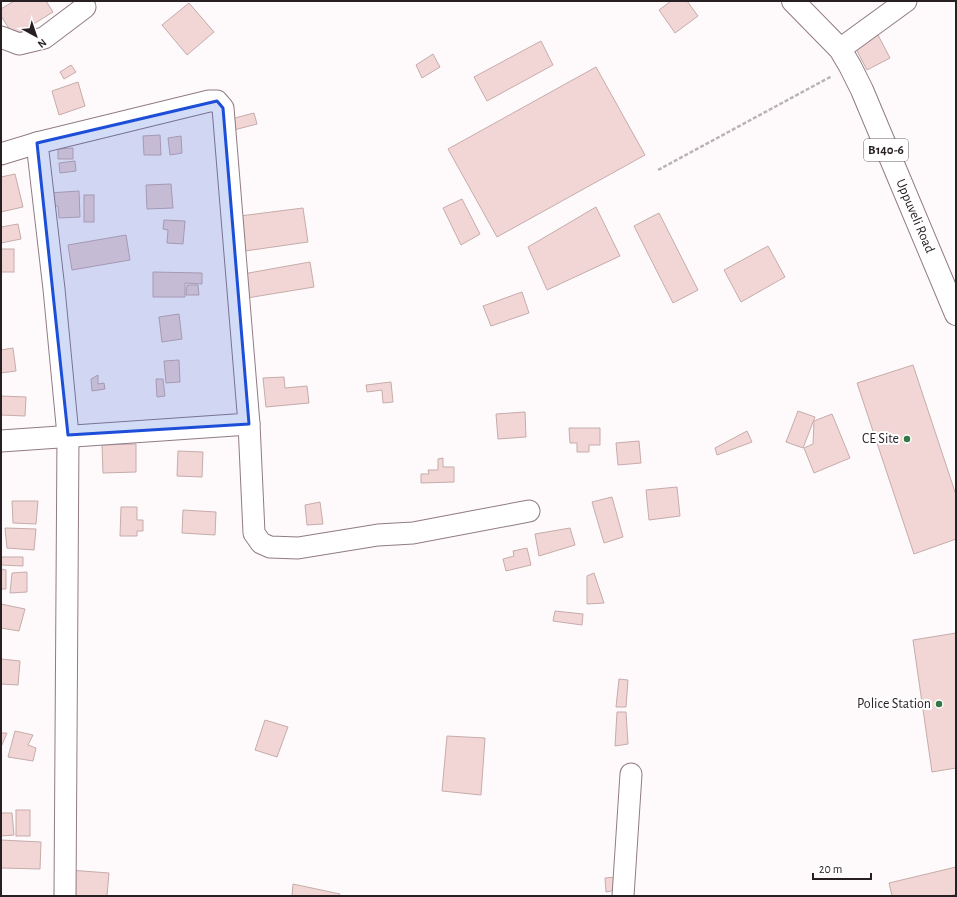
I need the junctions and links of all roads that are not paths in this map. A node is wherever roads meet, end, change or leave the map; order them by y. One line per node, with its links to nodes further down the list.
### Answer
1 (793, 1): 5 (main road, Uppuveli Road / B140-6)
2 (906, 1): 5 (street)
3 (85, 7): 4 (street)
4 (1, 37)
5 (845, 58): 8 (main road, Uppuveli Road / B140-6)
6 (37, 144): 7 (street); 10 (street); 11 (street)
7 (1, 154)
8 (948, 277): 9 (main road, Uppuveli Road / B140-6)
9 (956, 314)
10 (248, 424): 11 (street); 13 (street)
11 (68, 435): 12 (street); 15 (street)
12 (1, 441)
13 (529, 511)
14 (631, 774): 16 (street)
15 (65, 896)
16 (623, 896)

